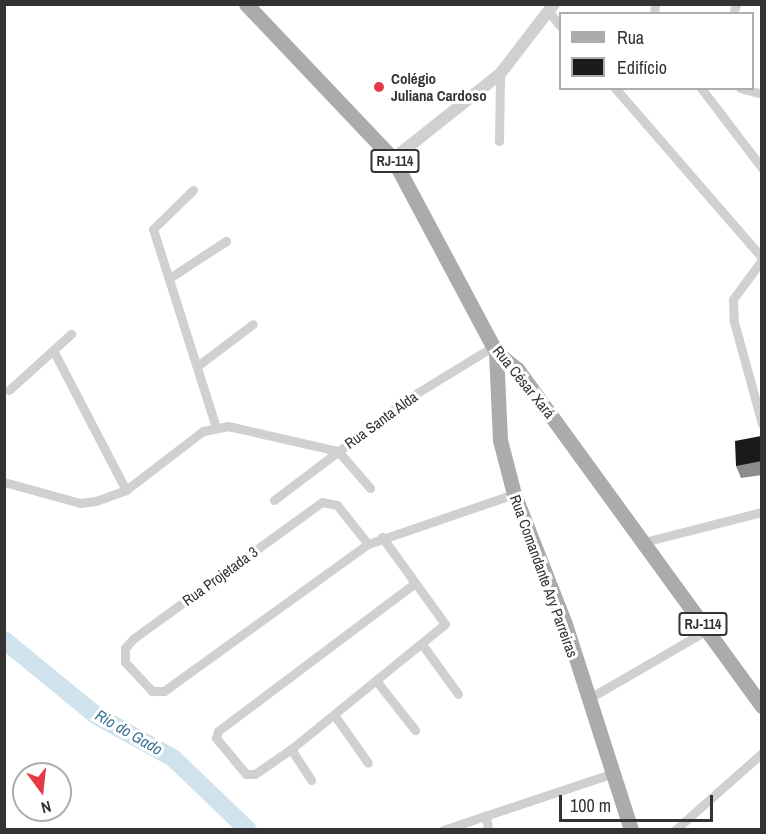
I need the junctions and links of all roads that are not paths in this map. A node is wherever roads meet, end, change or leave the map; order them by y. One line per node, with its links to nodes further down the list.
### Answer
1 (246, 4): 9 (main road, Rua César Xará / RJ-114)
2 (552, 9): 3 (street)
3 (500, 74): 8 (street); 9 (street)
4 (617, 90): 13 (street)
5 (703, 90): 10 (street)
6 (747, 90): 7 (street)
7 (762, 94)
8 (499, 141)
9 (393, 159): 17 (main road, Rua César Xará / RJ-114)
10 (762, 168)
11 (193, 190): 14 (street)
12 (226, 241): 14 (street)
13 (762, 259): 23 (street)
14 (171, 277): 19 (street)
15 (253, 324): 19 (street)
16 (71, 334): 18 (street)
17 (495, 349): 20 (main road, Rua César Xará / RJ-114); 21 (main road, Rua Comandante Ary Parreiras); 25 (street, Rua Santa Alda)
18 (53, 350): 22 (street); 28 (street)
19 (200, 364): 24 (street)
20 (517, 369): 21 (main road); 33 (main road, Rua César Xará / RJ-114)
21 (494, 380): 29 (main road, Rua Comandante Ary Parreiras)
22 (9, 390)
23 (762, 424)
24 (216, 428): 25 (street); 28 (street)
25 (339, 451): 27 (street); 30 (street, Rua Santa Alda)
26 (4, 482): 28 (street)
27 (370, 489)
28 (126, 490)
29 (514, 494): 32 (street); 40 (main road, Rua Comandante Ary Parreiras)
30 (274, 500)
31 (762, 512): 33 (street)
32 (382, 537): 34 (street); 35 (street)
33 (644, 542): 36 (main road, Rua César Xará / RJ-114)
34 (368, 544): 34 (street, Rua Projetada 3)
35 (414, 584): 37 (street); 44 (street)
36 (707, 630): 40 (street); 41 (main road, Rua César Xará / RJ-114)
37 (424, 647): 38 (street); 39 (street)
38 (378, 683): 42 (street); 43 (street)
39 (458, 694)
40 (588, 699): 47 (main road, Rua Comandante Ary Parreiras)
41 (762, 706)
42 (335, 716): 44 (street); 46 (street)
43 (415, 730)
44 (291, 749): 48 (street)
45 (762, 753): 50 (street)
46 (368, 763)
47 (610, 774): 49 (street); 53 (main road, Rua Comandante Ary Parreiras)
48 (311, 780)
49 (486, 815): 51 (street); 52 (street)
50 (687, 826): 54 (street)
51 (443, 830)
52 (488, 830)
53 (632, 830)
54 (675, 830)

